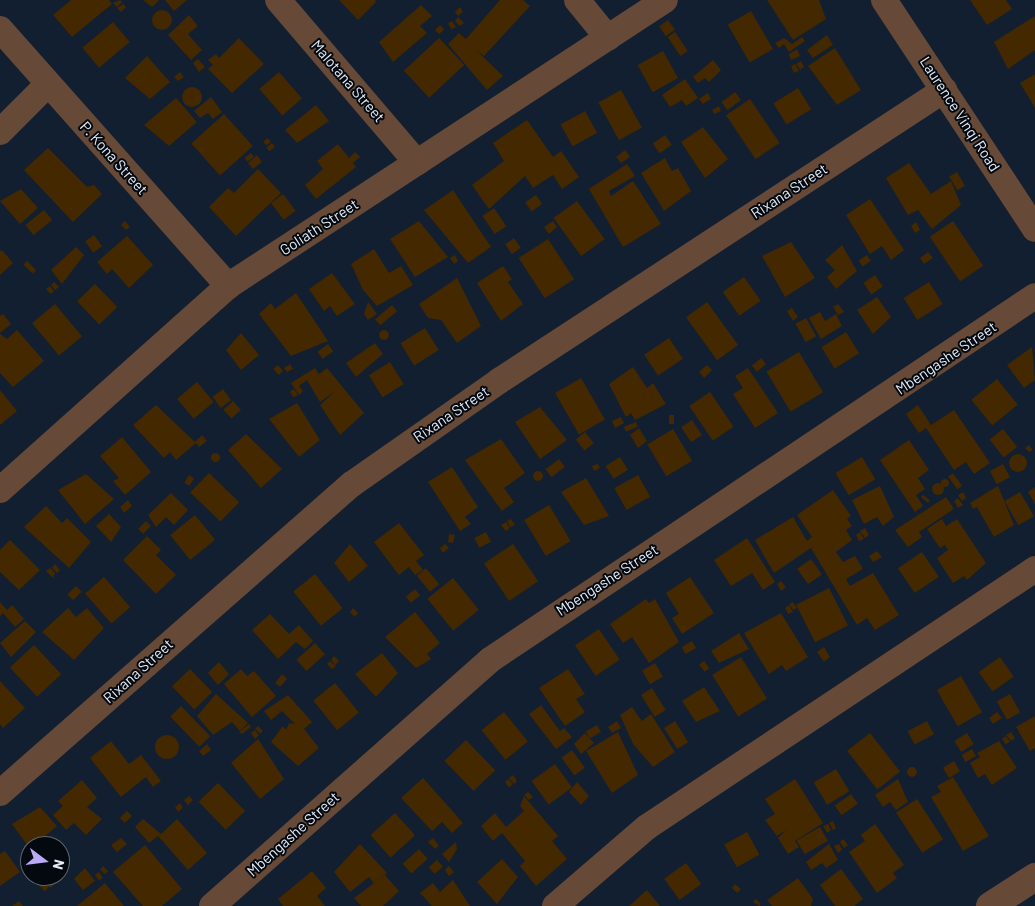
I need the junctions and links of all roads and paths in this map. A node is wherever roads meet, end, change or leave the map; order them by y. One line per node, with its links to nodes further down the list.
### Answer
1 (278, 0): 10 (street, Malotana Street)
2 (577, 0): 6 (street)
3 (664, 0): 6 (street, Goliath Street)
4 (884, 0): 8 (street, Laurence Vinqi Road)
5 (0, 29): 7 (street, P. Kona Street)
6 (608, 38): 10 (street, Goliath Street)
7 (48, 84): 9 (street); 12 (street, P. Kona Street)
8 (944, 90): 11 (street, Laurence Vinqi Road); 16 (street, Rixana Street)
9 (0, 132)
10 (417, 163): 12 (street, Goliath Street)
11 (1035, 229)
12 (228, 286): 14 (street, Goliath Street)
13 (1035, 296): 18 (street, Mbengashe Street)
14 (0, 490)
15 (1035, 569): 19 (street)
16 (0, 793)
17 (1035, 877): 20 (street)
18 (212, 906)
19 (555, 906)
20 (990, 906)

